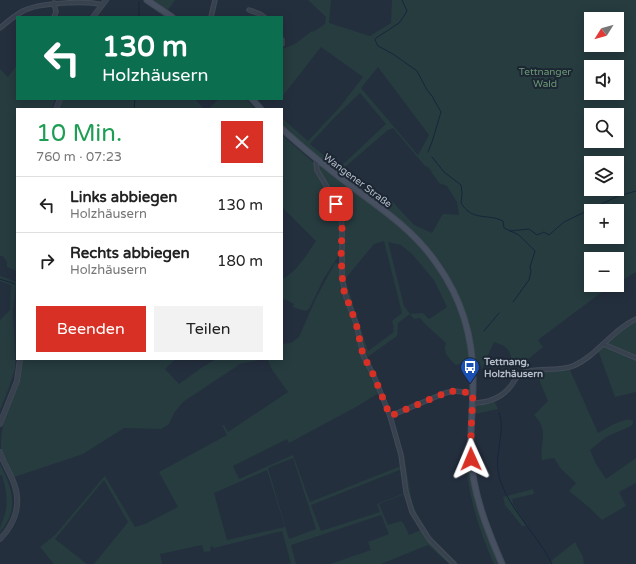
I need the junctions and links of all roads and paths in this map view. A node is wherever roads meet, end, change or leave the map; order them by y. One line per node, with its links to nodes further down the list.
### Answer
1 (106, 0): 5 (street)
2 (147, 0): 11 (main road)
3 (215, 0): 12 (street)
4 (54, 3): 5 (street); 7 (street); 9 (street)
5 (102, 5): 10 (street)
6 (249, 10): 13 (street)
7 (16, 16)
8 (16, 16): 14 (street)
9 (54, 16)
10 (94, 16)
11 (171, 16)
12 (211, 16)
13 (263, 16)
14 (0, 28)
15 (253, 100): 16 (main road)
16 (260, 108)
17 (283, 130): 18 (main road, Wangener Straße)
18 (318, 160): 23 (main road, Wangener Straße); 25 (street)
19 (636, 319): 20 (street)
20 (603, 344): 21 (street); 24 (street)
21 (636, 358)
22 (20, 360): 26 (street)
23 (473, 393): 24 (main road, Wangener Straße); 25 (street)
24 (472, 403): 30 (main road, Wangener Straße)
25 (390, 416): 29 (street)
26 (0, 424)
27 (0, 452): 28 (street)
28 (0, 539)
29 (454, 564)
30 (502, 564)

